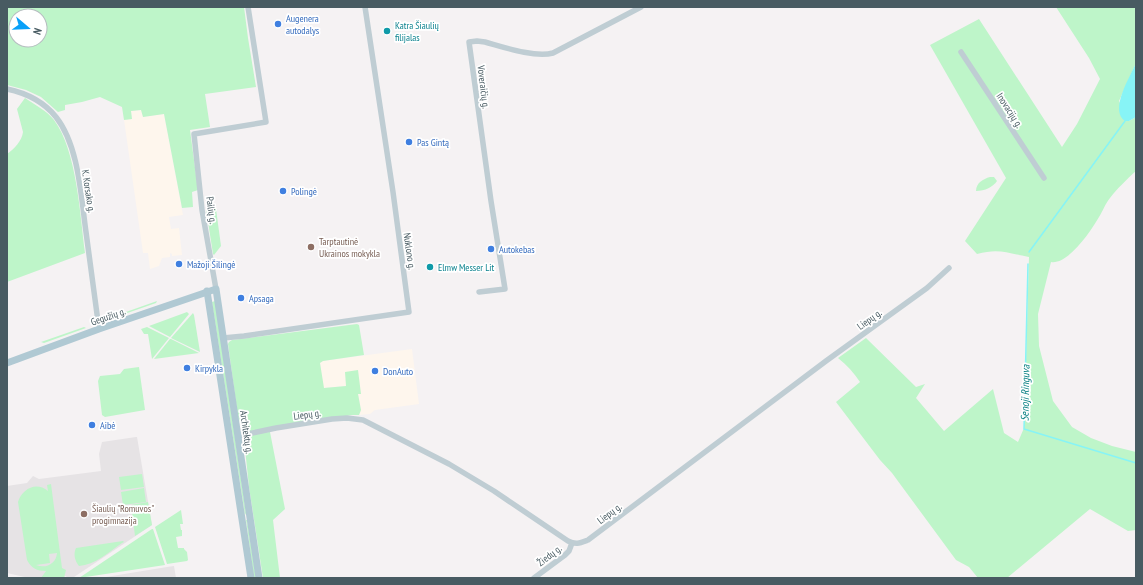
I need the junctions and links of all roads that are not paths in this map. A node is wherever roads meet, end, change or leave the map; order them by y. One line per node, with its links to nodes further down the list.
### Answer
1 (248, 7): 8 (street, Pailių g.)
2 (365, 7): 12 (street, Nuklono g.)
3 (641, 7): 10 (street, Voveraičių g.)
4 (961, 52): 6 (street, Inovacijų g.)
5 (7, 89): 11 (street, K. Korsako g.)
6 (1044, 178)
7 (949, 268): 17 (street, Liepų g.)
8 (216, 289): 9 (main road, Gegužių g.); 12 (main road, Architektų g.)
9 (207, 291): 11 (main road, Gegužių g.); 16 (main road, Architektų g.)
10 (479, 292)
11 (99, 329): 13 (main road, Gegužių g.)
12 (223, 338): 14 (main road, Architektų g.)
13 (7, 363)
14 (238, 436): 15 (main road, Architektų g.); 17 (street, Liepų g.)
15 (250, 518): 16 (main road); 19 (main road, Architektų g.)
16 (242, 520): 18 (main road, Architektų g.)
17 (572, 543): 20 (street, Žiedų g.)
18 (251, 578)
19 (259, 578)
20 (534, 578)

